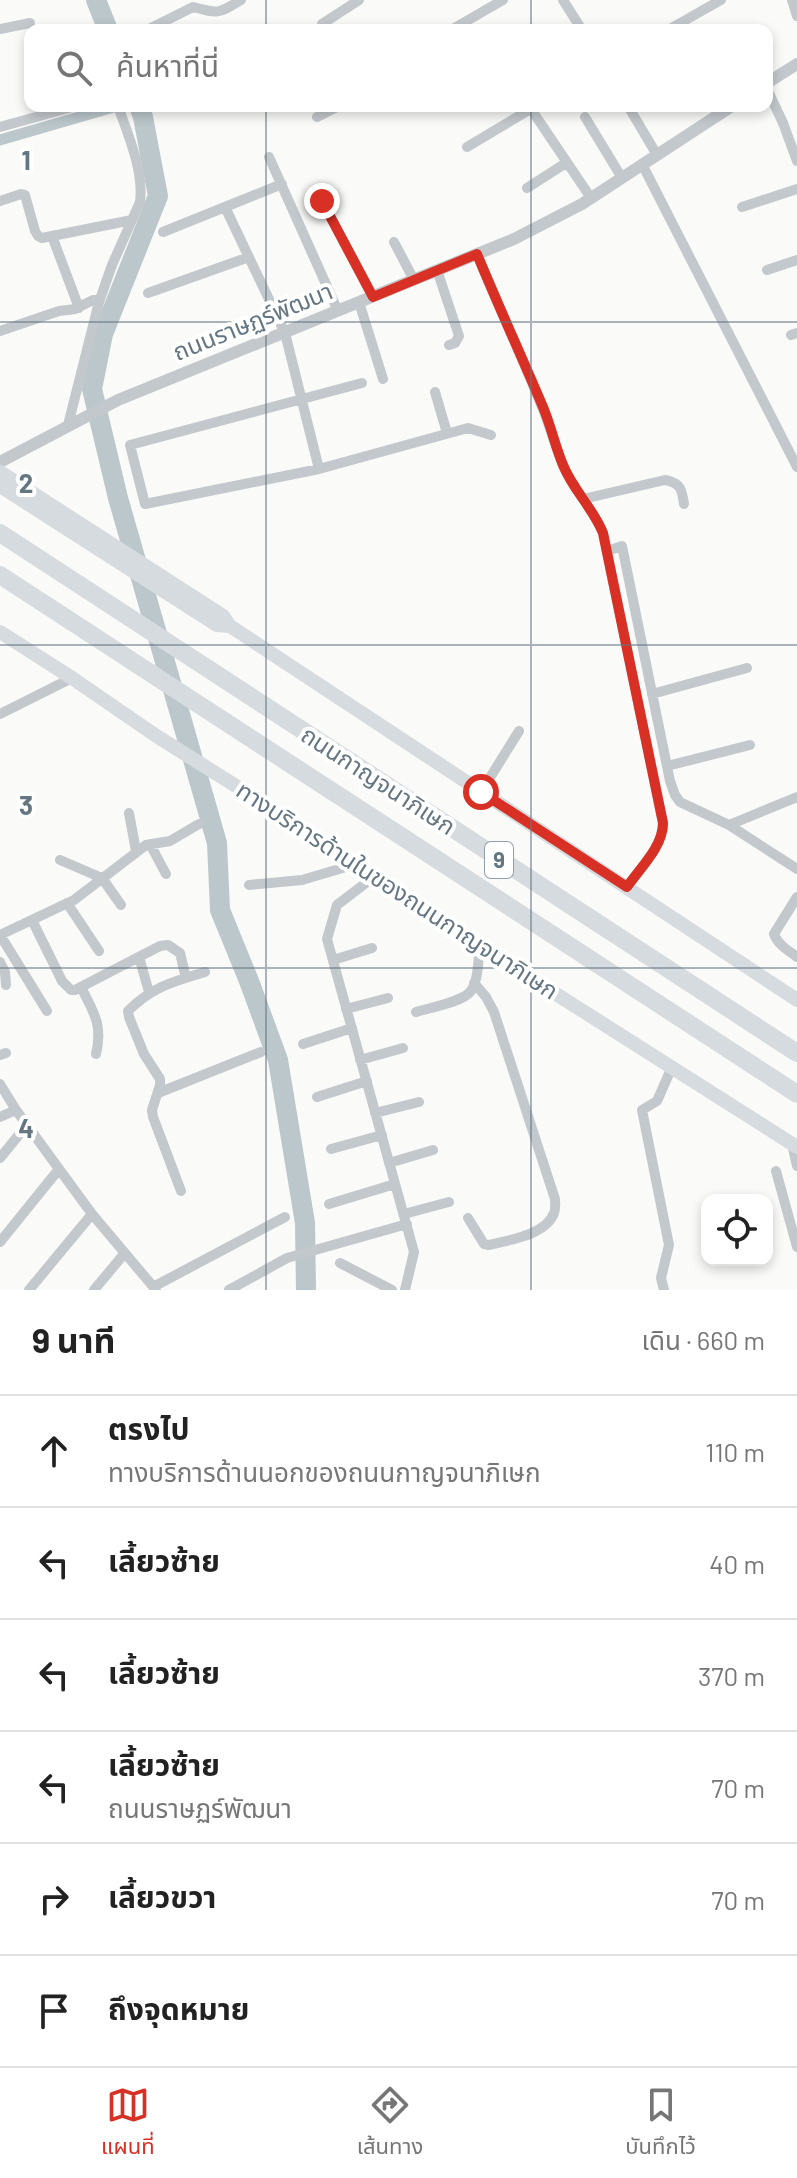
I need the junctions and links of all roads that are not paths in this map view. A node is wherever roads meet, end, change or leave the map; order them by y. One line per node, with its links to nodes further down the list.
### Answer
1 (241, 0): 11 (street)
2 (359, 0): 12 (street)
3 (503, 0): 13 (street)
4 (563, 0): 14 (street)
5 (721, 0): 15 (street)
6 (792, 0): 7 (street)
7 (797, 16)
8 (30, 23): 10 (street)
9 (24, 24): 16 (street)
10 (25, 24)
11 (159, 24)
12 (322, 24)
13 (461, 24)
14 (578, 24)
15 (679, 24)
16 (0, 29)
17 (796, 67): 18 (street)
18 (773, 82)
19 (773, 100): 33 (street)
20 (54, 112): 29 (street)
21 (120, 112): 45 (street)
22 (327, 112): 27 (street)
23 (523, 112): 30 (street)
24 (534, 112): 34 (street)
25 (632, 112): 31 (street)
26 (723, 112): 31 (street, ถนนราษฏร์พัฒนา)
27 (317, 117)
28 (585, 117): 36 (street)
29 (0, 127)
30 (467, 147)
31 (657, 155): 35 (street, ถนนราษฏร์พัฒนา)
32 (269, 157): 37 (street)
33 (797, 161)
34 (566, 163): 38 (street); 40 (street)
35 (642, 164): 36 (street, ถนนราษฏร์พัฒนา); 72 (street)
36 (622, 178): 40 (street, ถนนราษฏร์พัฒนา)
37 (282, 184): 43 (street); 60 (street)
38 (527, 188)
39 (797, 189): 44 (street)
40 (591, 198): 49 (street, ถนนราษฏร์พัฒนา)
41 (0, 201): 47 (street)
42 (322, 201): 56 (street)
43 (225, 207): 46 (street); 50 (street)
44 (742, 207)
45 (132, 220): 47 (street); 57 (street)
46 (163, 232)
47 (52, 236): 59 (street)
48 (394, 242): 54 (street)
49 (477, 254): 52 (street, ถนนราษฏร์พัฒนา); 76 (street)
50 (249, 257): 55 (street); 62 (street)
51 (797, 260): 53 (street)
52 (437, 270): 54 (street, ถนนราษฏร์พัฒนา); 63 (street)
53 (767, 270)
54 (414, 280): 56 (street, ถนนราษฏร์พัฒนา)
55 (148, 293)
56 (373, 297): 58 (street, ถนนราษฏร์พัฒนา)
57 (100, 301): 59 (street); 68 (street)
58 (359, 302): 60 (street, ถนนราษฏร์พัฒนา); 64 (street)
59 (79, 308): 61 (street)
60 (338, 311): 62 (street, ถนนราษฏร์พัฒนา)
61 (0, 331)
62 (285, 333): 67 (street); 68 (street, ถนนราษฏร์พัฒนา)
63 (449, 345)
64 (383, 379)
65 (362, 383): 67 (street)
66 (435, 392): 69 (street)
67 (302, 400): 73 (street); 73 (street)
68 (68, 425): 71 (street, ถนนราษฏร์พัฒนา)
69 (447, 433): 70 (street); 73 (street)
70 (491, 435)
71 (0, 462)
72 (797, 467)
73 (319, 469)
74 (0, 472): 79 (main road)
75 (0, 486): 79 (main road)
76 (583, 499): 77 (street); 80 (street)
77 (684, 504)
78 (0, 533): 132 (highway, ถนนกาญจนาภิเษก / 9)
79 (85, 534): 90 (main road)
80 (607, 551): 85 (street); 104 (street)
81 (0, 575): 139 (highway, ถนนกาญจนาภิเษก / 9)
82 (0, 632): 84 (main road, ทางบริการด้านในของถนนกาญจนาภิเษก)
83 (747, 668): 85 (street)
84 (72, 678): 86 (street); 98 (main road, ทางบริการด้านในของถนนกาญจนาภิเษก)
85 (652, 694): 89 (street)
86 (0, 714)
87 (519, 731): 90 (street)
88 (750, 745): 89 (street)
89 (667, 766): 94 (street)
90 (481, 792): 104 (main road)
91 (797, 797): 94 (street)
92 (129, 813): 96 (street)
93 (199, 824): 95 (street)
94 (729, 825): 99 (street)
95 (150, 844): 96 (street); 100 (street)
96 (136, 851): 102 (street)
97 (60, 860): 102 (street)
98 (356, 864): 101 (main road, ทางบริการด้านในของถนนกาญจนาภิเษก); 103 (street)
99 (797, 869)
100 (166, 874)
101 (375, 876): 110 (main road, ทางบริการด้านในของถนนกาญจนาภิเษก); 115 (street)
102 (102, 878): 106 (street); 107 (street)
103 (249, 885)
104 (627, 887): 124 (main road)
105 (797, 897): 114 (street)
106 (67, 903): 108 (street); 112 (street)
107 (121, 905)
108 (32, 920): 109 (street); 121 (street)
109 (0, 935): 126 (street)
110 (480, 945): 119 (street); 135 (main road, ทางบริการด้านในของถนนกาญจนาภิเษก)
111 (372, 948): 115 (street)
112 (99, 951)
113 (139, 957): 118 (street); 121 (street); 122 (street)
114 (797, 957)
115 (333, 960): 125 (street)
116 (0, 962): 120 (street)
117 (205, 972): 118 (street)
118 (186, 978): 122 (street)
119 (474, 983): 127 (street); 161 (street)
120 (6, 985)
121 (81, 987): 133 (street)
122 (149, 992): 138 (street)
123 (388, 998): 125 (street)
124 (797, 1000)
125 (346, 1009): 128 (street)
126 (47, 1011)
127 (416, 1012)
128 (352, 1028): 129 (street); 134 (street)
129 (303, 1044)
130 (403, 1048): 134 (street)
131 (261, 1052): 138 (street)
132 (797, 1053)
133 (96, 1054)
134 (360, 1060): 136 (street)
135 (672, 1067): 147 (main road, ทางบริการด้านในของถนนกาญจนาภิเษก); 173 (street)
136 (367, 1081): 140 (street); 143 (street)
137 (0, 1084): 142 (street)
138 (158, 1093): 156 (street)
139 (797, 1094)
140 (317, 1097)
141 (419, 1102): 143 (street)
142 (16, 1110): 144 (street); 145 (street)
143 (375, 1113): 146 (street)
144 (0, 1117)
145 (27, 1125): 150 (street); 153 (street)
146 (382, 1135): 148 (street); 151 (street)
147 (795, 1145): 152 (street)
148 (331, 1149)
149 (433, 1150): 151 (street)
150 (0, 1158)
151 (389, 1163): 155 (street)
152 (797, 1166)
153 (59, 1169): 159 (street); 163 (street)
154 (776, 1171): 164 (street)
155 (395, 1184): 158 (street); 162 (street)
156 (181, 1191)
157 (449, 1202): 162 (street)
158 (329, 1204)
159 (92, 1214): 165 (street); 168 (street)
160 (285, 1217): 167 (street)
161 (468, 1218)
162 (405, 1219): 170 (street); 172 (street)
163 (0, 1242)
164 (797, 1247)
165 (124, 1254): 167 (street); 169 (street)
166 (340, 1263): 171 (street)
167 (154, 1288)
168 (29, 1290)
169 (94, 1290)
170 (229, 1290)
171 (392, 1290)
172 (405, 1290)
173 (664, 1290)

